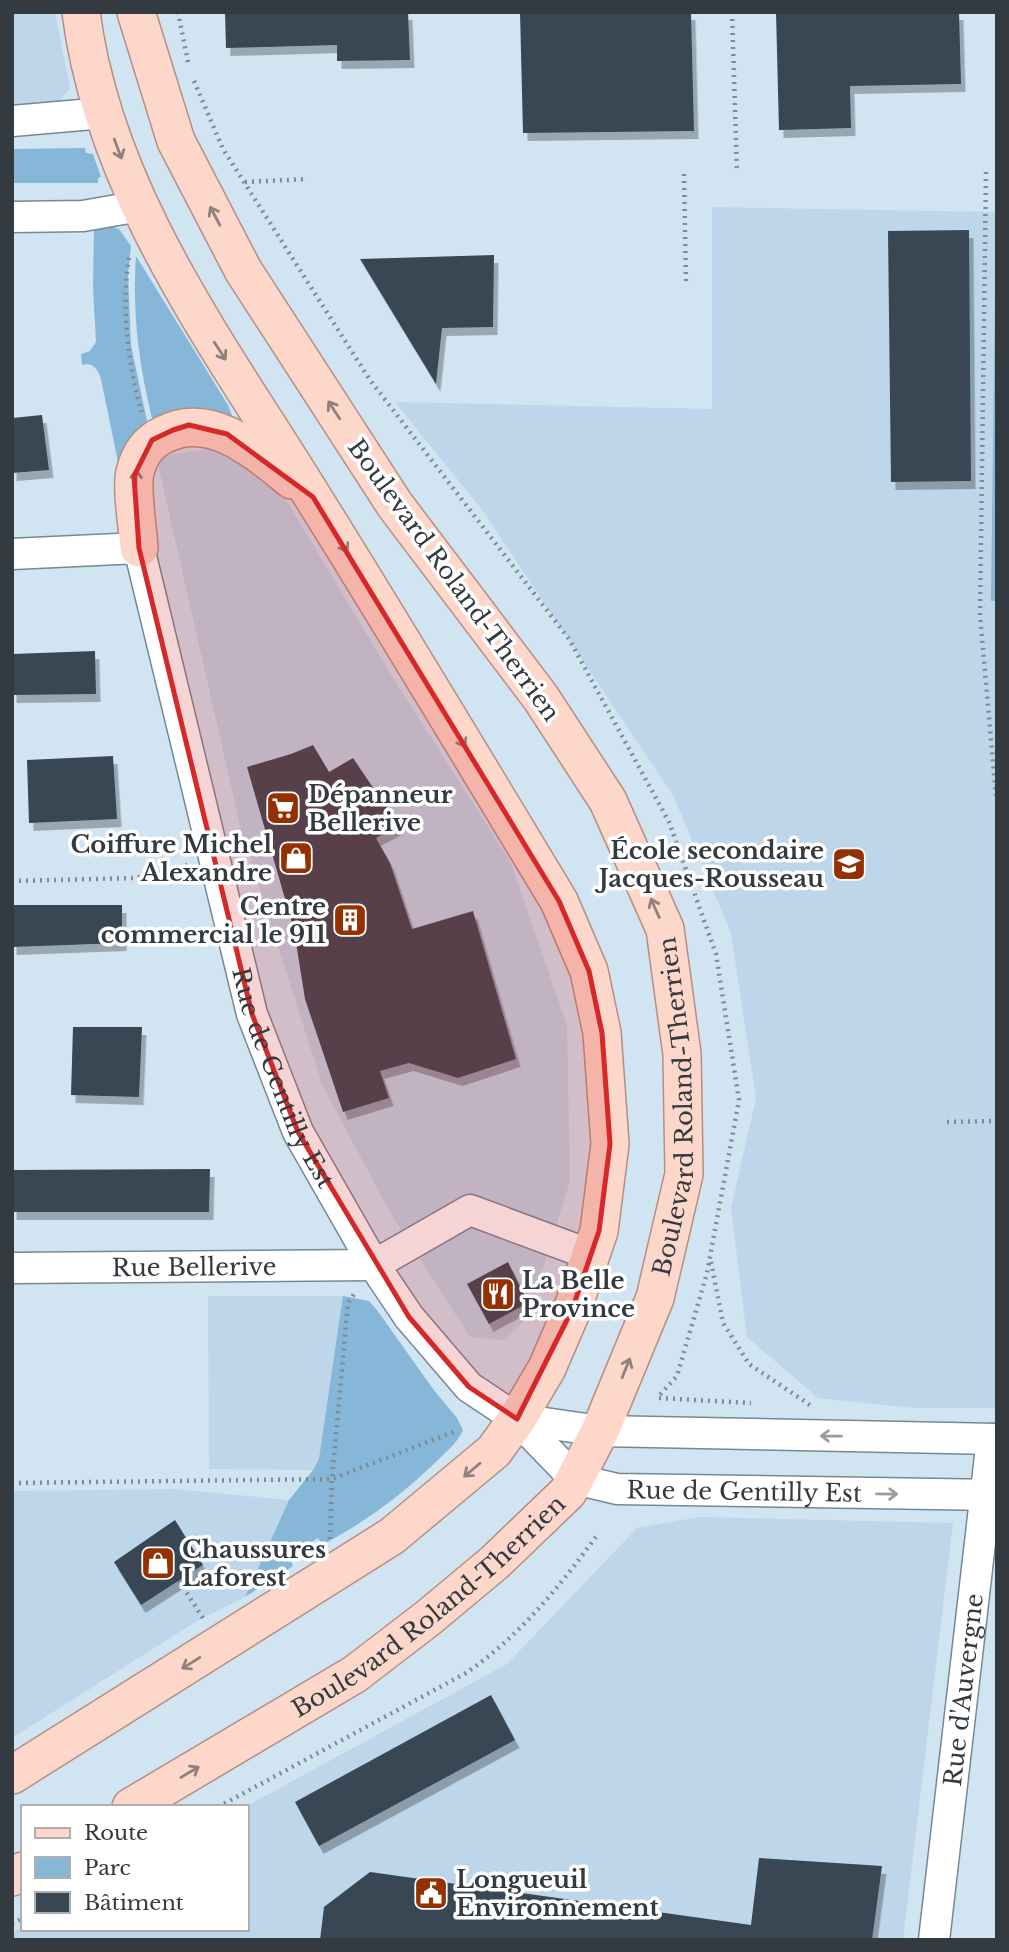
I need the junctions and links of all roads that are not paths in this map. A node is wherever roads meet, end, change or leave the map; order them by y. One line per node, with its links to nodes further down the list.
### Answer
1 (81, 12): 3 (main road, Boulevard Roland-Therrien)
2 (136, 12): 14 (main road, Boulevard Roland-Therrien, one-way to 2)
3 (104, 113): 4 (street); 5 (main road, Boulevard Roland-Therrien, one-way to 5)
4 (12, 121)
5 (140, 206): 6 (street); 7 (main road, Boulevard Roland-Therrien, one-way to 7)
6 (12, 218)
7 (313, 497): 8 (main road, one-way to 7); 10 (main road, Boulevard Roland-Therrien, one-way to 10)
8 (139, 548): 9 (street); 11 (street, Rue de Gentilly Est)
9 (12, 554)
10 (591, 1255): 11 (street); 13 (main road, Boulevard Roland-Therrien)
11 (374, 1265): 12 (street, Rue Bellerive); 13 (street, Rue de Gentilly Est)
12 (12, 1268)
13 (517, 1419): 14 (street, Rue de Gentilly Est); 16 (street, Rue de Gentilly Est); 18 (main road, Boulevard Roland-Therrien, one-way to 18)
14 (600, 1431): 15 (street, Rue de Gentilly Est, one-way to 14); 16 (main road, Boulevard Roland-Therrien)
15 (994, 1439): 17 (street, Rue d'Auvergne)
16 (575, 1479): 17 (street, Rue de Gentilly Est, one-way to 17); 19 (main road, Boulevard Roland-Therrien, one-way to 16)
17 (991, 1495): 20 (street, Rue d'Auvergne)
18 (12, 1775)
19 (134, 1805)
20 (934, 1940)

